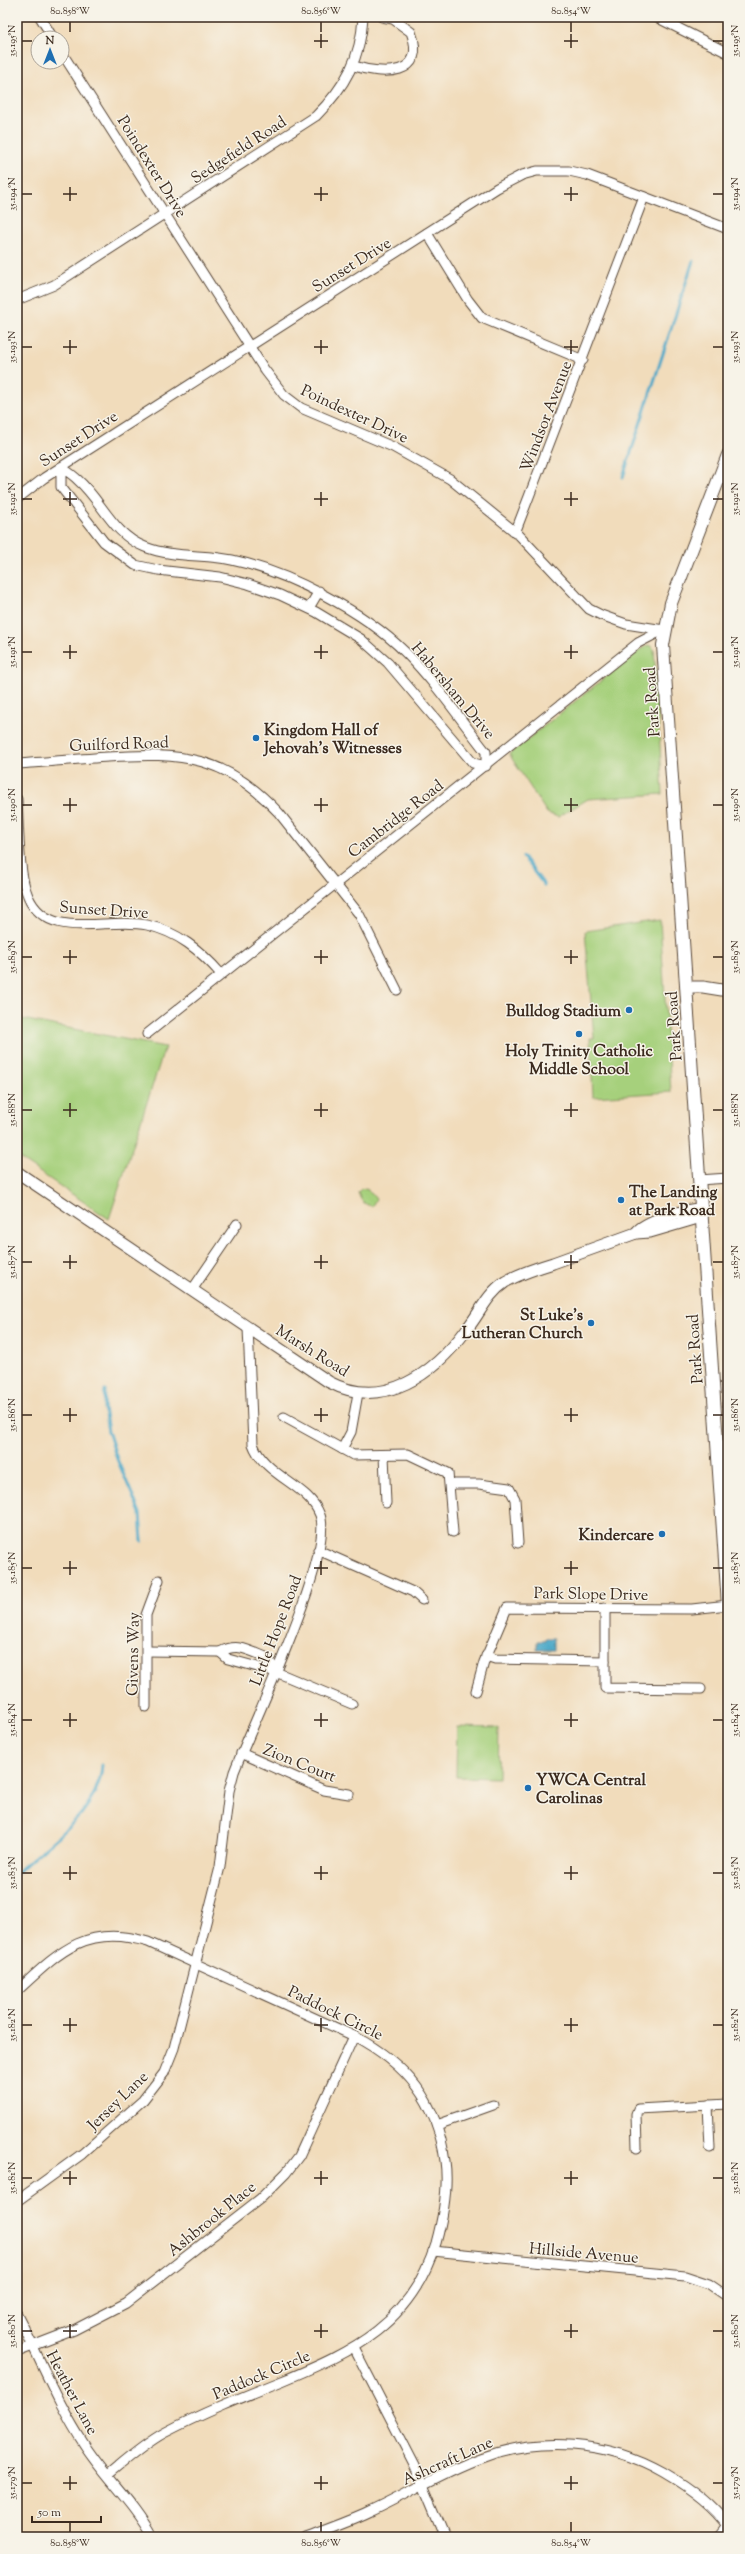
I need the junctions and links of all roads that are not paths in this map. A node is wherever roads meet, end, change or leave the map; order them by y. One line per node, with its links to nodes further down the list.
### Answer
1 (40, 17): 5 (street)
2 (363, 17): 8 (street, Sedgefield Road)
3 (382, 17): 8 (street)
4 (656, 17): 6 (street)
5 (48, 30)
6 (728, 53)
7 (70, 66): 10 (street, Poindexter Drive)
8 (354, 66): 10 (street, Sedgefield Road)
9 (644, 197): 11 (street, Sunset Drive); 12 (street, Sunset Drive); 15 (street, Windsor Avenue)
10 (165, 214): 13 (street, Sedgefield Road); 14 (street, Poindexter Drive)
11 (728, 229)
12 (427, 233): 14 (street, Sunset Drive); 15 (street)
13 (17, 300)
14 (249, 346): 17 (street, Sunset Drive); 20 (street, Poindexter Drive)
15 (583, 360): 20 (street, Windsor Avenue)
16 (728, 455): 18 (main road, Park Road)
17 (61, 467): 19 (street, Sunset Drive); 21 (street, Habersham Drive); 22 (street, Habersham Drive)
18 (724, 475): 23 (main road, Park Road)
19 (17, 499)
20 (515, 533): 23 (street, Poindexter Drive)
21 (319, 591): 22 (street); 25 (street, Habersham Drive)
22 (309, 608): 25 (street, Habersham Drive)
23 (664, 630): 25 (street, Cambridge Road); 29 (main road, Park Road)
24 (17, 764): 27 (street, Guilford Road)
25 (486, 766): 27 (street, Cambridge Road)
26 (17, 799): 28 (street, Sunset Drive)
27 (334, 883): 28 (street, Cambridge Road); 30 (street, Guilford Road)
28 (221, 974): 32 (street, Cambridge Road)
29 (686, 988): 31 (street); 35 (main road, Park Road)
30 (397, 990)
31 (728, 991)
32 (147, 1034)
33 (17, 1172): 38 (street, Marsh Road)
34 (728, 1178): 35 (street)
35 (699, 1180): 36 (main road, Park Road)
36 (701, 1213): 40 (street, Marsh Road); 51 (main road, Park Road)
37 (237, 1224): 38 (street)
38 (192, 1290): 39 (street, Marsh Road)
39 (248, 1328): 40 (street, Marsh Road); 48 (street, Little Hope Road)
40 (358, 1393): 42 (street)
41 (284, 1417): 42 (street)
42 (342, 1448): 43 (street)
43 (384, 1455): 44 (street); 45 (street)
44 (450, 1484): 46 (street); 47 (street)
45 (386, 1504)
46 (453, 1532)
47 (518, 1543)
48 (318, 1550): 50 (street); 57 (street, Little Hope Road)
49 (158, 1580): 53 (street, Givens Way)
50 (422, 1600)
51 (728, 1604): 52 (street, Park Slope Drive)
52 (605, 1608): 55 (street, Park Slope Drive); 56 (street)
53 (147, 1651): 54 (street); 61 (street, Givens Way)
54 (220, 1652): 57 (street); 57 (street)
55 (486, 1656): 56 (street); 59 (street, Park Slope Drive)
56 (605, 1661): 58 (street)
57 (276, 1672): 60 (street); 62 (street, Little Hope Road)
58 (701, 1689)
59 (476, 1691)
60 (352, 1704)
61 (146, 1707)
62 (241, 1754): 63 (street, Zion Court); 64 (street, Little Hope Road)
63 (349, 1794)
64 (196, 1963): 65 (street, Paddock Circle); 66 (street, Paddock Circle); 73 (street, Jersey Lane)
65 (17, 1991)
66 (354, 2036): 70 (street, Paddock Circle); 77 (street, Ashbrook Place)
67 (728, 2104): 69 (street)
68 (493, 2105): 70 (street)
69 (708, 2105): 71 (street); 72 (street)
70 (437, 2125): 74 (street, Paddock Circle)
71 (637, 2148)
72 (710, 2148)
73 (17, 2201)
74 (433, 2251): 75 (street, Hillside Avenue); 78 (street, Paddock Circle)
75 (728, 2296)
76 (17, 2314): 77 (street, Heather Lane)
77 (32, 2346): 79 (street, Ashbrook Place); 80 (street, Heather Lane)
78 (354, 2348): 80 (street, Paddock Circle); 81 (street)
79 (17, 2352)
80 (108, 2475): 83 (street, Heather Lane)
81 (424, 2485): 82 (street, Ashcraft Lane); 84 (street, Ashcraft Lane); 85 (street)
82 (727, 2525): 86 (street)
83 (153, 2537)
84 (306, 2537)
85 (445, 2537)
86 (717, 2537)

